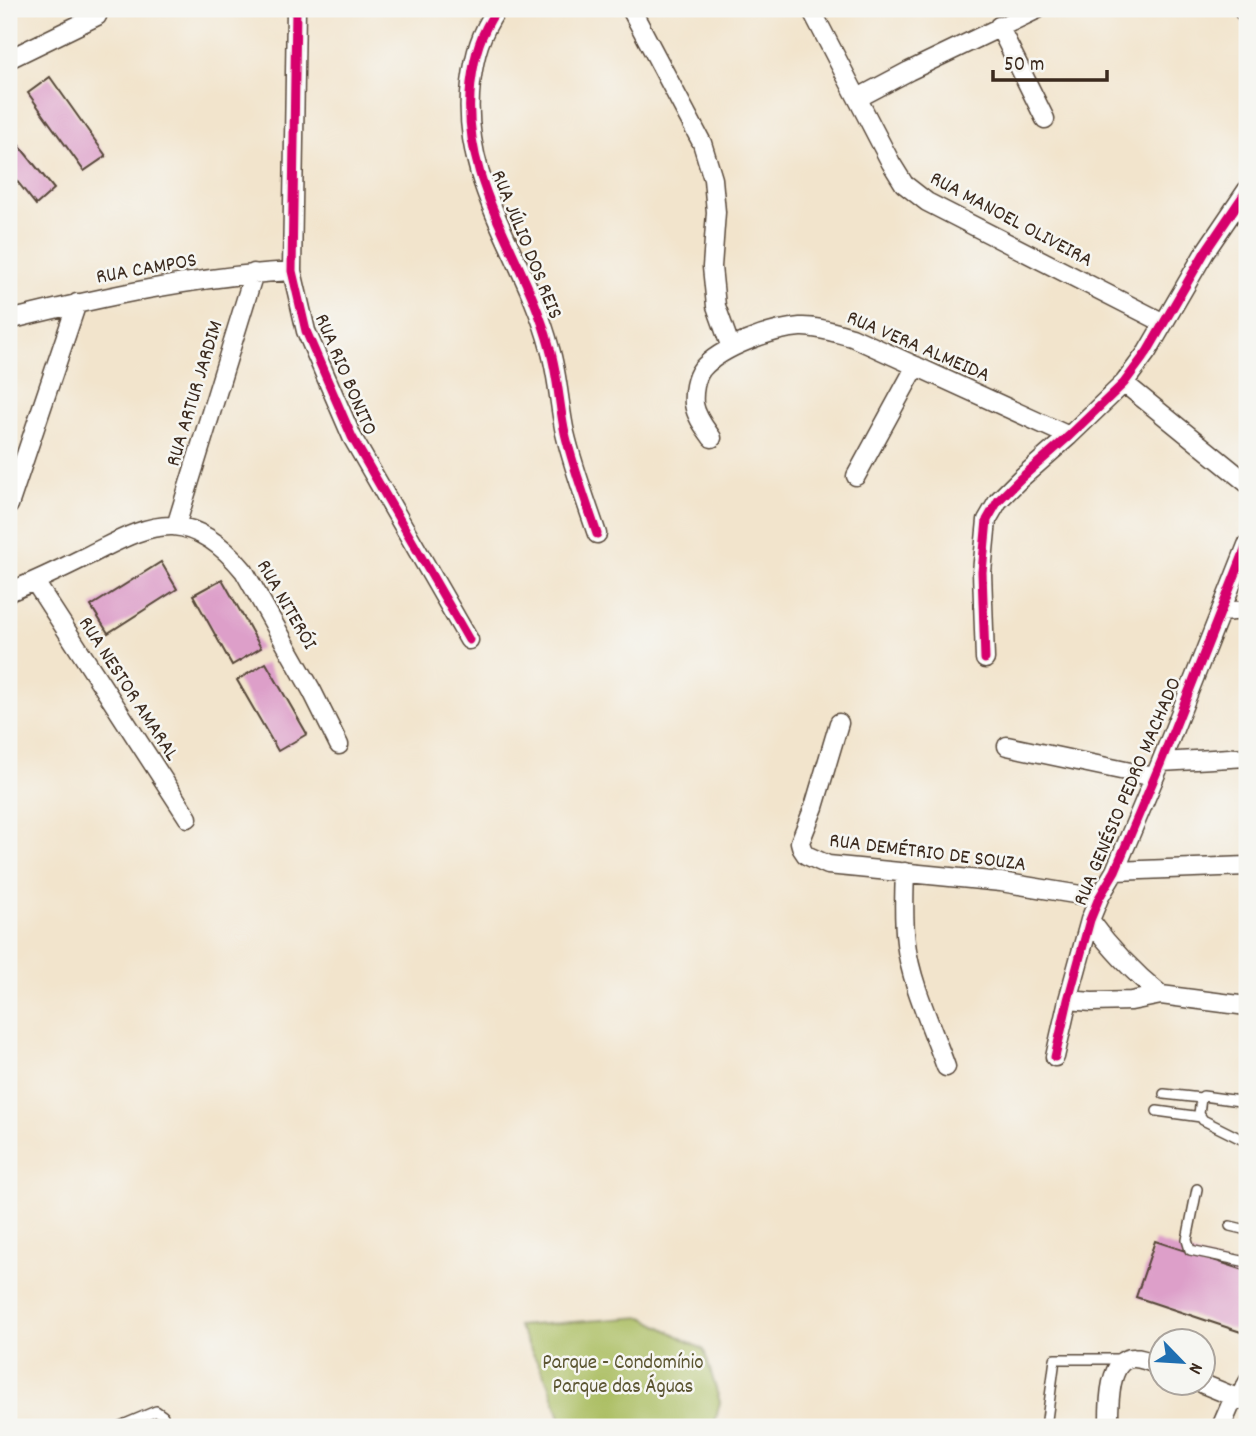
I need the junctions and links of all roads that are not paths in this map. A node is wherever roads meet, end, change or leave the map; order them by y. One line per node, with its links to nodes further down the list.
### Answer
1 (296, 9): 12 (street, RUA RIO BONITO)
2 (497, 9): 26 (street, RUA JÚLIO DOS REIS)
3 (631, 9): 17 (street)
4 (811, 9): 9 (street, RUA MANOEL OLIVEIRA)
5 (1038, 9): 7 (street)
6 (97, 16): 8 (street)
7 (999, 26): 9 (street); 10 (street)
8 (9, 59)
9 (858, 98): 16 (street, RUA MANOEL OLIVEIRA)
10 (1045, 119)
11 (1247, 190): 16 (street)
12 (292, 271): 13 (street, RUA CAMPOS); 32 (street, RUA RIO BONITO)
13 (254, 273): 14 (street, RUA CAMPOS); 25 (street, RUA ARTUR JARDIM)
14 (77, 303): 15 (street, RUA CAMPOS); 24 (street)
15 (9, 320)
16 (1164, 323): 19 (street)
17 (731, 348): 18 (street, RUA VERA ALMEIDA); 21 (street, RUA VERA ALMEIDA)
18 (916, 366): 20 (street, RUA VERA ALMEIDA); 22 (street)
19 (1124, 383): 20 (street); 23 (street)
20 (1069, 436): 33 (street)
21 (712, 438)
22 (856, 476)
23 (1247, 483)
24 (9, 505)
25 (176, 526): 28 (street); 35 (street, RUA NITERÓI)
26 (597, 534)
27 (1247, 545): 31 (street, RUA GENÉSIO PEDRO MACHADO)
28 (35, 582): 29 (street); 39 (street, RUA NESTOR AMARAL)
29 (9, 592)
30 (1247, 610): 31 (street)
31 (1221, 612): 38 (street, RUA GENÉSIO PEDRO MACHADO)
32 (469, 640)
33 (985, 659)
34 (839, 723): 42 (street, RUA DEMÉTRIO DE SOUZA)
35 (339, 745)
36 (1007, 746): 38 (street)
37 (1247, 757): 38 (street)
38 (1157, 769): 41 (street, RUA GENÉSIO PEDRO MACHADO)
39 (188, 818)
40 (1247, 866): 41 (street)
41 (1115, 871): 43 (street, RUA GENÉSIO PEDRO MACHADO)
42 (905, 872): 43 (street, RUA DEMÉTRIO DE SOUZA); 49 (street)
43 (1099, 898): 44 (street, RUA GENÉSIO PEDRO MACHADO)
44 (1090, 920): 45 (street); 46 (street, RUA GENÉSIO PEDRO MACHADO)
45 (1161, 995): 46 (street); 47 (street)
46 (1068, 1000): 48 (street, RUA GENÉSIO PEDRO MACHADO)
47 (1247, 1006)
48 (1055, 1057)
49 (946, 1067)
50 (1164, 1094): 51 (lane)
51 (1201, 1098): 52 (lane); 54 (lane)
52 (1247, 1102)
53 (1157, 1111): 54 (lane)
54 (1201, 1117): 55 (lane)
55 (1247, 1142)
56 (1197, 1189): 59 (lane)
57 (1230, 1226): 58 (lane)
58 (1247, 1230)
59 (1247, 1262)
60 (1127, 1359): 61 (street); 67 (lane); 68 (street)
61 (1148, 1362)
62 (1247, 1375): 64 (lane)
63 (1218, 1390): 64 (street)
64 (1241, 1399): 69 (street)
65 (118, 1427): 66 (lane)
66 (159, 1427)
67 (1046, 1427)
68 (1109, 1427)
69 (1221, 1427)

